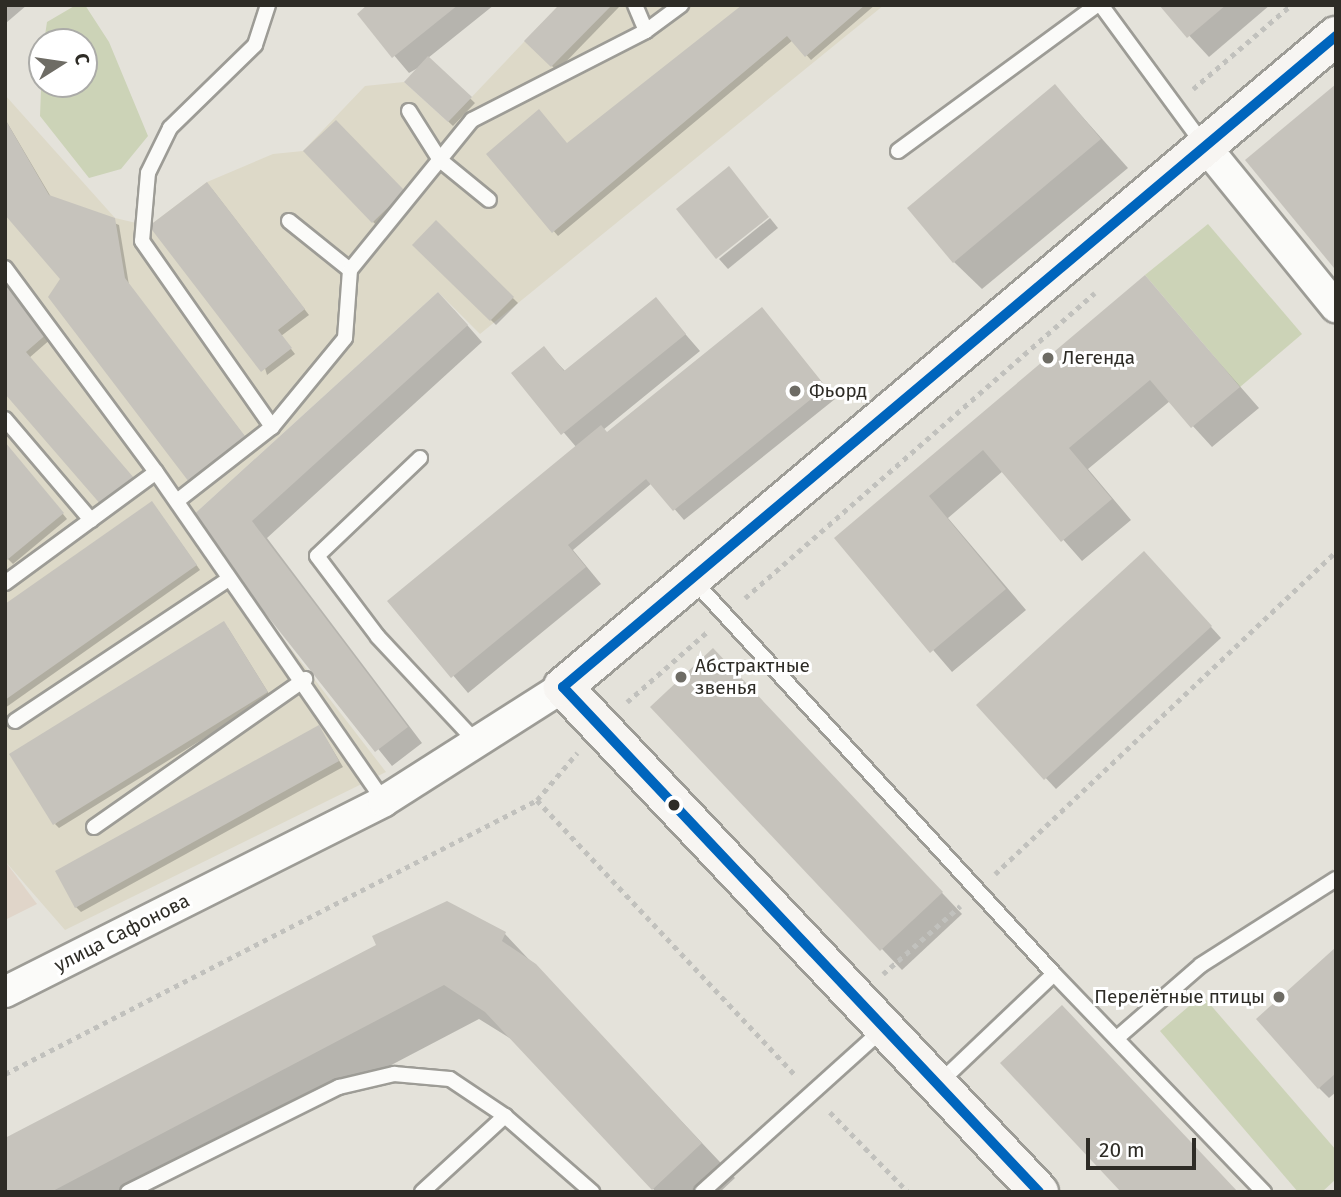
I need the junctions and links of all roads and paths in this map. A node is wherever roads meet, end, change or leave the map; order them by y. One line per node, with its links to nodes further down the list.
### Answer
1 (268, 5): 20 (lane)
2 (635, 5): 6 (lane)
3 (681, 5): 6 (lane)
4 (1099, 5): 8 (lane); 11 (lane)
5 (1291, 5): 8 (path)
6 (646, 31): 12 (lane)
7 (1336, 36): 10 (street, улица Сафонова)
8 (1175, 105): 10 (lane)
9 (409, 111): 12 (lane)
10 (1205, 146): 18 (street); 27 (street, улица Сафонова)
11 (898, 151)
12 (440, 160): 13 (lane); 16 (lane)
13 (489, 200)
14 (289, 221): 16 (lane)
15 (5, 268): 22 (lane)
16 (350, 270): 20 (lane)
17 (1099, 290): 29 (path)
18 (1336, 307)
19 (5, 419): 24 (lane)
20 (272, 427): 23 (lane)
21 (420, 458): 34 (lane)
22 (156, 472): 23 (lane); 24 (lane)
23 (177, 501): 26 (lane)
24 (91, 520): 28 (lane)
25 (1336, 551): 39 (path)
26 (229, 579): 30 (lane); 32 (lane)
27 (692, 579): 29 (lane); 31 (street, улица Сафонова)
28 (5, 583)
29 (725, 616): 33 (path); 39 (lane)
30 (305, 679): 36 (lane); 37 (lane)
31 (563, 687): 33 (street); 34 (street, улица Сафонова)
32 (15, 721)
33 (599, 727): 35 (path); 42 (street)
34 (478, 744): 36 (street, улица Сафонова)
35 (537, 800): 45 (path); 47 (path)
36 (384, 801): 41 (street, улица Сафонова)
37 (94, 827)
38 (1336, 879): 44 (lane)
39 (978, 890): 40 (lane); 42 (path)
40 (1054, 974): 44 (lane); 46 (lane)
41 (5, 992)
42 (856, 997): 43 (street)
43 (884, 1028): 46 (street); 47 (lane)
44 (1117, 1038): 55 (lane)
45 (5, 1074)
46 (938, 1084): 54 (street)
47 (811, 1092): 52 (lane); 53 (path)
48 (505, 1116): 49 (lane); 50 (lane); 51 (lane)
49 (128, 1192)
50 (422, 1192)
51 (592, 1192)
52 (702, 1192)
53 (908, 1192)
54 (1039, 1192)
55 (1265, 1192)

